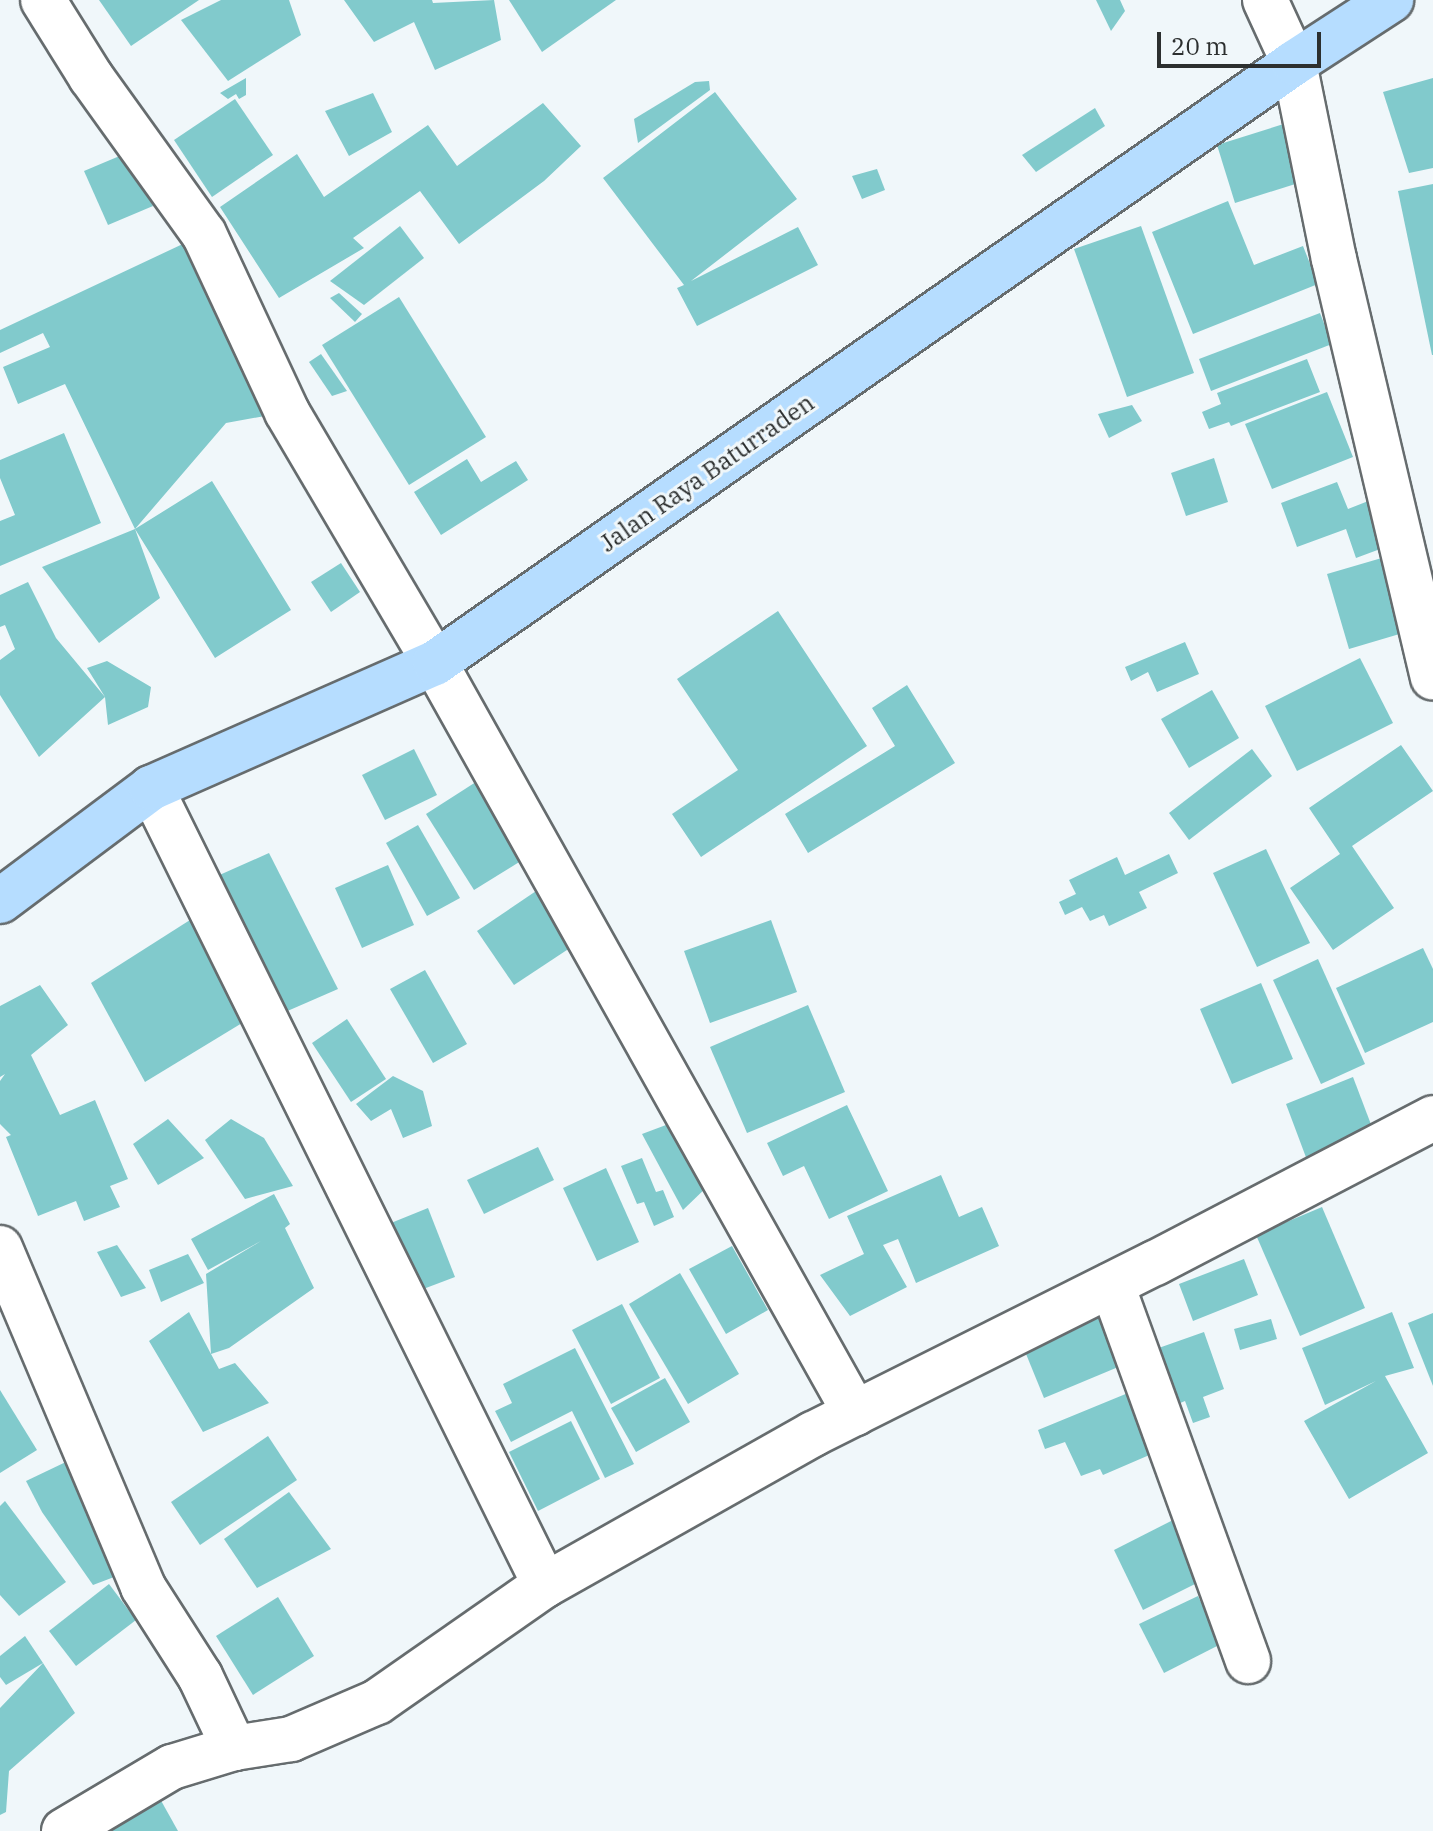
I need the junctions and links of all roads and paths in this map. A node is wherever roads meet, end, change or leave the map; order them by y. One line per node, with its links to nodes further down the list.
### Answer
1 (43, 0): 6 (street)
2 (1265, 0): 4 (street)
3 (1391, 0): 4 (main road, Jalan Raya Baturraden)
4 (1294, 63): 5 (street); 6 (main road, Jalan Raya Baturraden)
5 (1422, 578): 7 (street)
6 (435, 663): 8 (main road, Jalan Raya Baturraden); 13 (street)
7 (1433, 677)
8 (151, 788): 9 (main road, Jalan Raya Baturraden); 14 (street)
9 (0, 901)
10 (1433, 1118): 12 (street)
11 (0, 1248): 16 (street)
12 (1112, 1285): 13 (street); 15 (street)
13 (855, 1413): 14 (street)
14 (545, 1585): 16 (street)
15 (1248, 1661)
16 (234, 1748): 17 (street)
17 (64, 1831)

